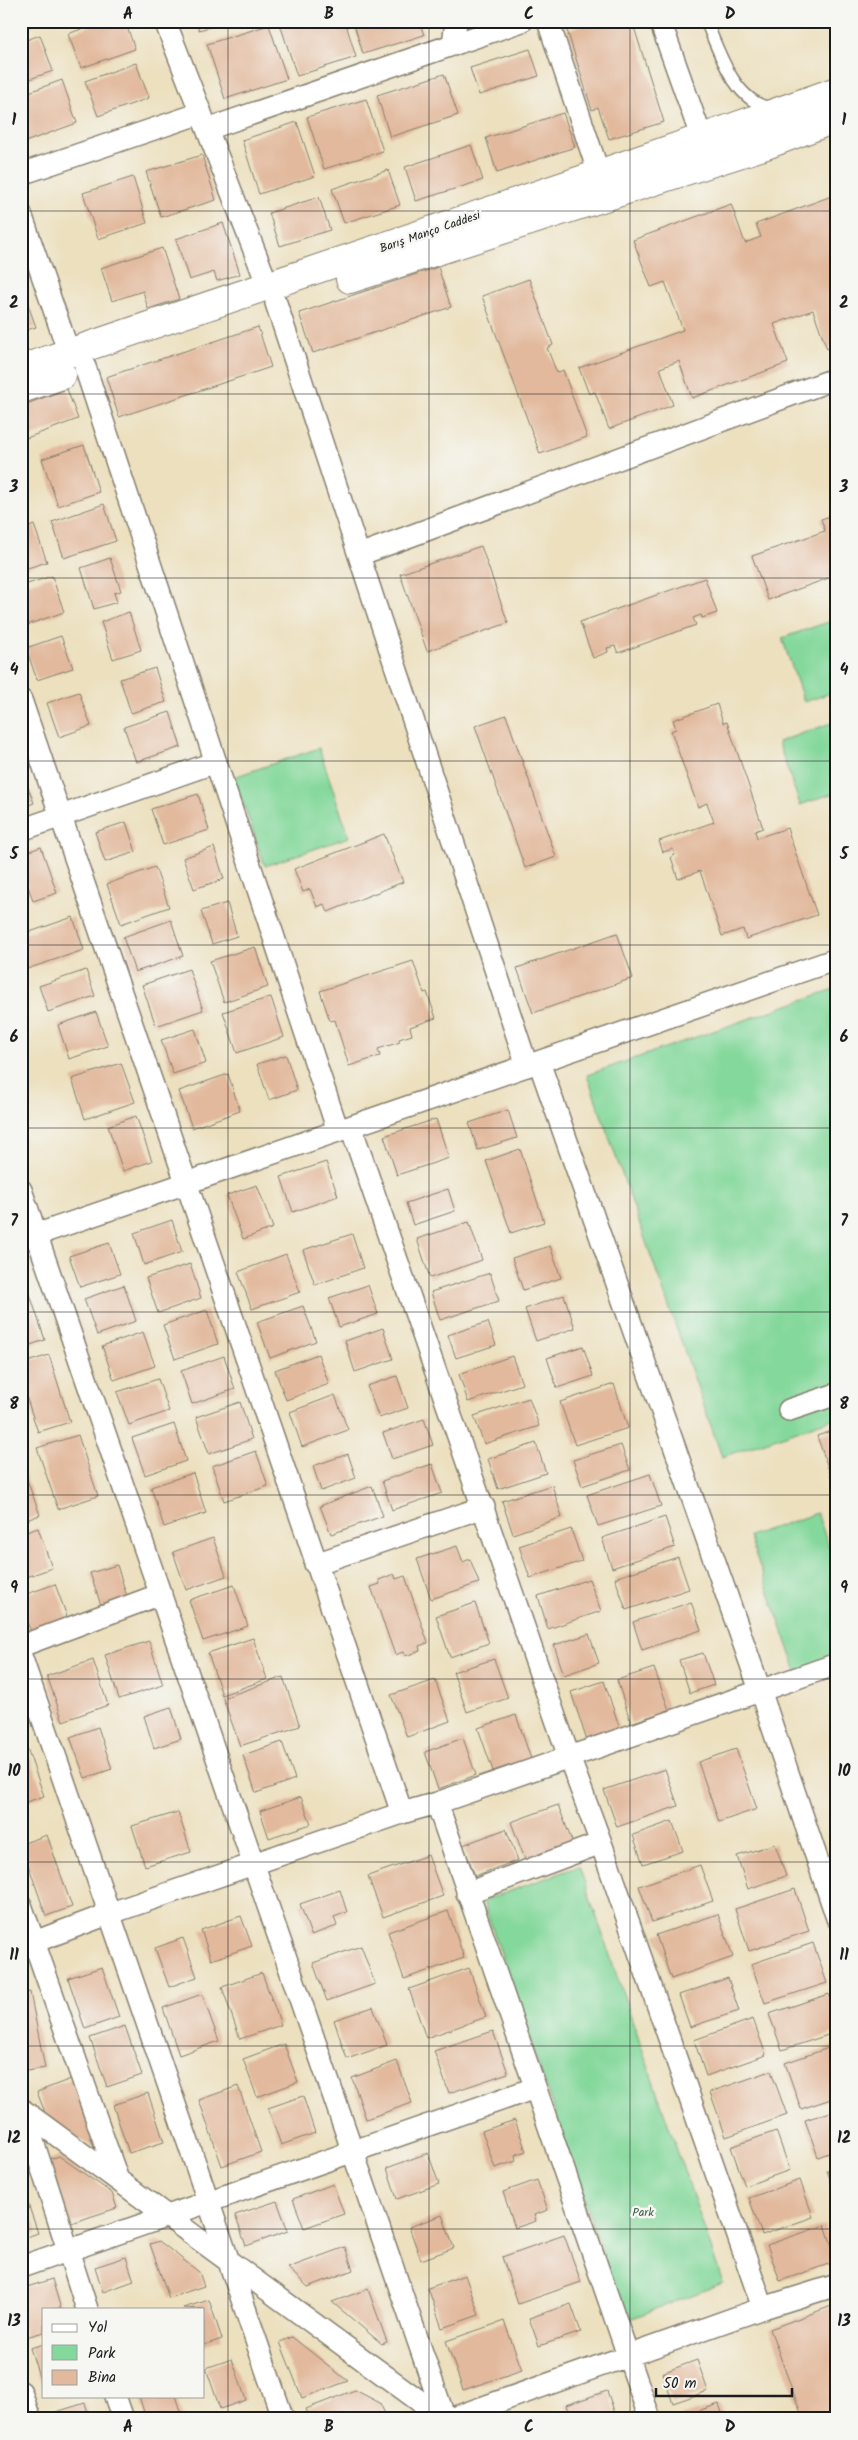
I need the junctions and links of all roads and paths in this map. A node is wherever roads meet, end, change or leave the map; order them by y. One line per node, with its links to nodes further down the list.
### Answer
1 (165, 21): 11 (street)
2 (456, 21): 7 (street)
3 (522, 21): 7 (street)
4 (548, 21): 14 (street)
5 (660, 21): 12 (street)
6 (706, 21): 9 (lane)
7 (453, 45): 11 (street)
8 (837, 91): 9 (street, Barış Manço Caddesi)
9 (785, 110): 12 (street, Barış Manço Caddesi)
10 (837, 118): 16 (street, Barış Manço Caddesi)
11 (205, 121): 13 (street); 16 (street)
12 (702, 139): 14 (street, Barış Manço Caddesi)
13 (21, 174)
14 (599, 174): 16 (street, Barış Manço Caddesi)
15 (21, 214): 17 (street)
16 (272, 294): 17 (street, Barış Manço Caddesi); 21 (street)
17 (77, 360): 18 (street, Barış Manço Caddesi); 20 (street, Barış Manço Caddesi); 23 (street)
18 (21, 369)
19 (837, 378): 21 (street)
20 (21, 389)
21 (359, 554): 27 (street)
22 (21, 700): 24 (street)
23 (216, 762): 24 (street); 28 (street)
24 (61, 816): 25 (street); 29 (street)
25 (21, 830)
26 (837, 959): 27 (street)
27 (533, 1064): 28 (street); 40 (street)
28 (345, 1129): 29 (street); 34 (street)
29 (186, 1184): 31 (street); 35 (street)
30 (21, 1190): 31 (street)
31 (29, 1238): 36 (street)
32 (837, 1394): 33 (street)
33 (789, 1410)
34 (484, 1507): 35 (street); 41 (street)
35 (315, 1564): 43 (street)
36 (161, 1594): 37 (street); 45 (street)
37 (21, 1646)
38 (21, 1656): 48 (street)
39 (837, 1664): 40 (street)
40 (760, 1690): 41 (street); 49 (street)
41 (568, 1757): 42 (street); 44 (street)
42 (438, 1803): 43 (street); 46 (street)
43 (402, 1814): 45 (street)
44 (600, 1843): 46 (street); 62 (street)
45 (255, 1864): 48 (street); 53 (street)
46 (467, 1893): 51 (street)
47 (21, 1905): 50 (street)
48 (111, 1913): 50 (street); 55 (street)
49 (837, 1918)
50 (28, 1945): 54 (street)
51 (535, 2088): 53 (street); 63 (street)
52 (22, 2109): 54 (street); 57 (street)
53 (353, 2152): 55 (street); 69 (street)
54 (118, 2180): 56 (street)
55 (209, 2202): 56 (street); 58 (street)
56 (167, 2216): 57 (street); 58 (street)
57 (68, 2251): 59 (street); 61 (street)
58 (229, 2262): 68 (street); 69 (street)
59 (21, 2267)
60 (837, 2285): 62 (street)
61 (87, 2308)
62 (763, 2308): 63 (street)
63 (628, 2356): 70 (street); 71 (street)
64 (21, 2392): 66 (street)
65 (116, 2398): 67 (street)
66 (30, 2419)
67 (123, 2419)
68 (283, 2419)
69 (445, 2419)
70 (450, 2419)
71 (650, 2419)

